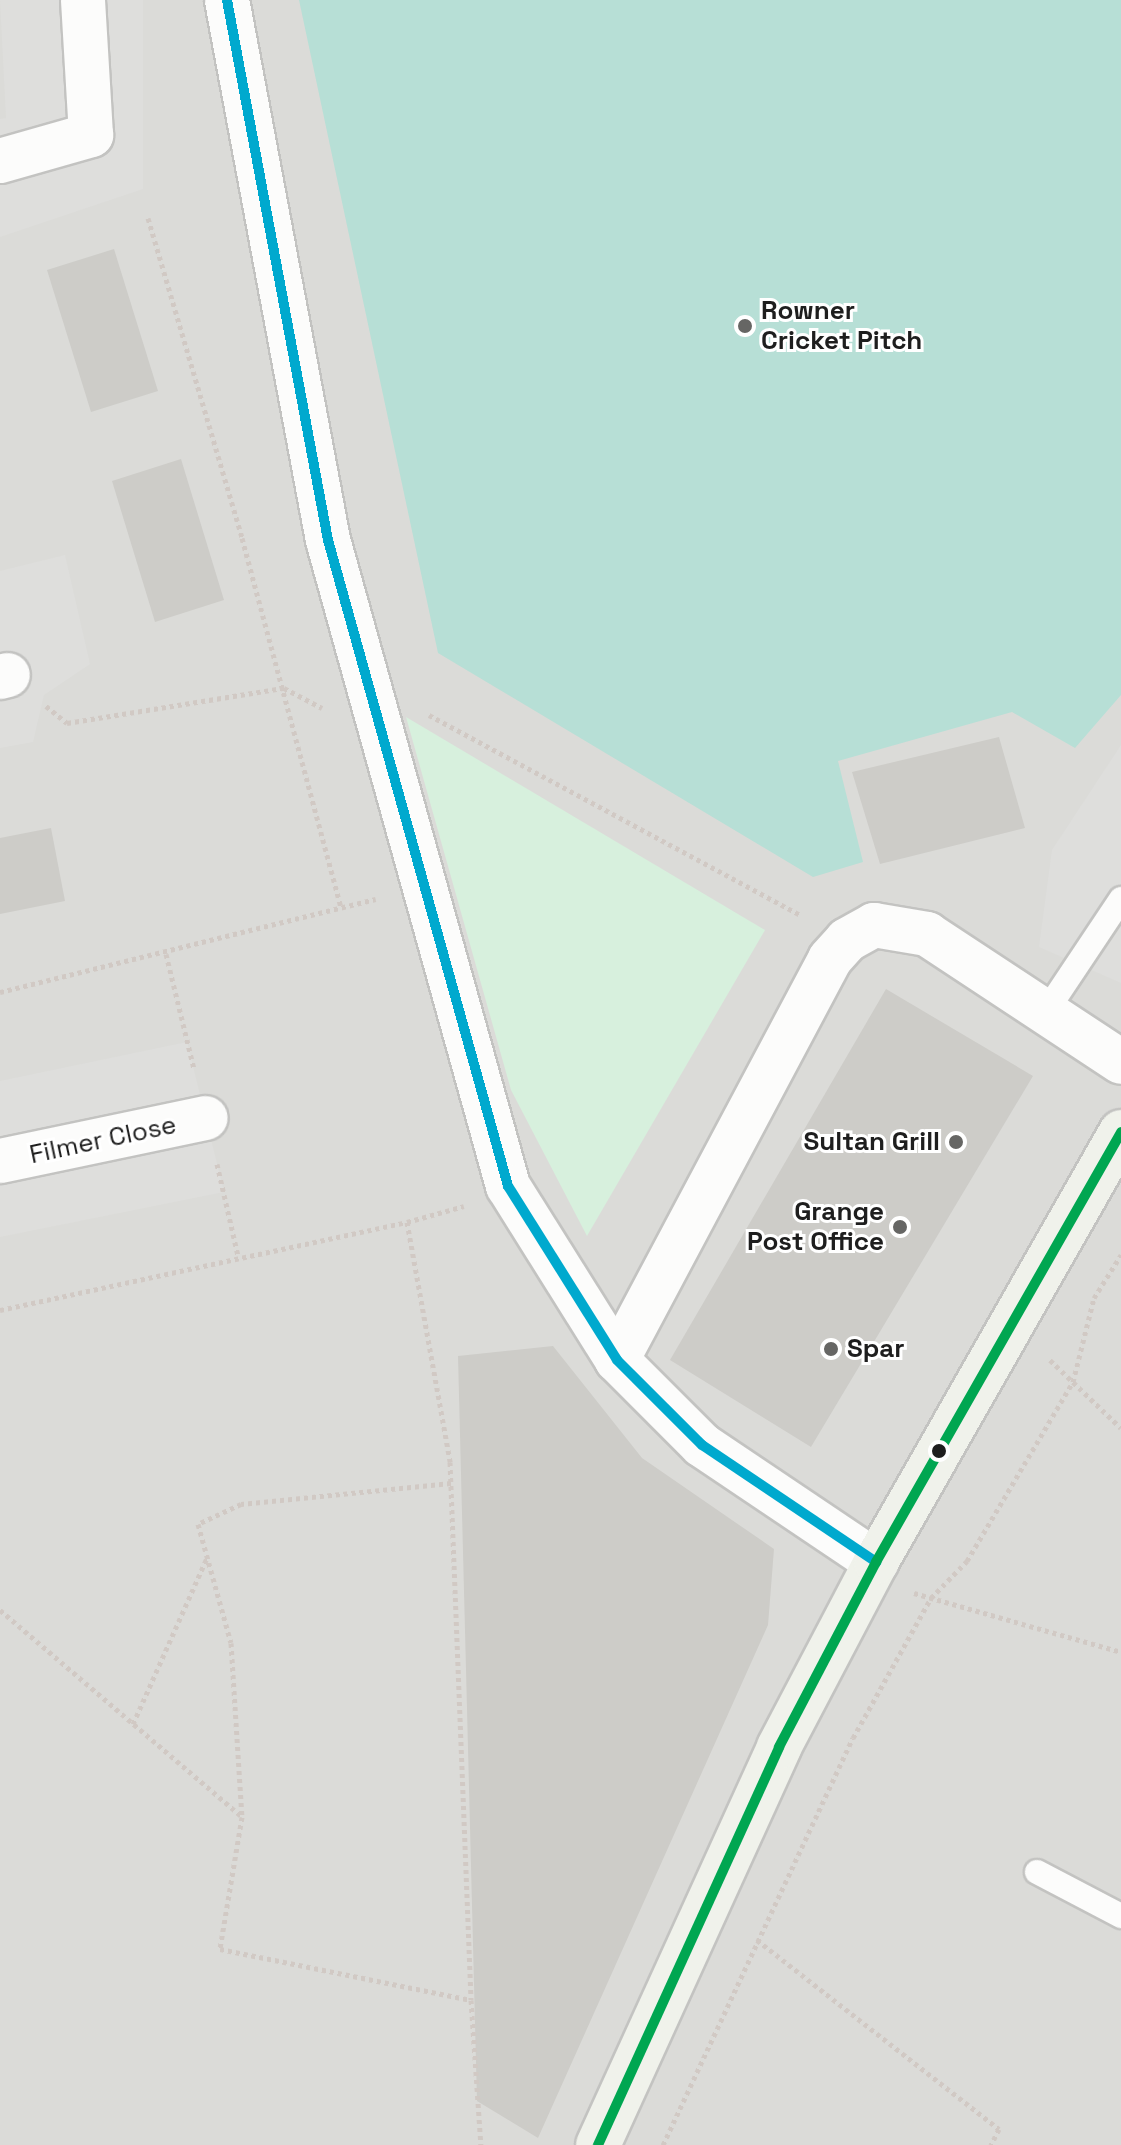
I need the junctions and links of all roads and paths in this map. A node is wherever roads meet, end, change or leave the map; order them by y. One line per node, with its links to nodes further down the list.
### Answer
1 (83, 0): 3 (street)
2 (227, 0): 6 (street)
3 (0, 161)
4 (148, 218): 7 (path)
5 (4, 676): 7 (path)
6 (370, 683): 8 (path); 9 (street); 12 (path)
7 (284, 688): 11 (path)
8 (316, 705)
9 (425, 886): 11 (path); 22 (street)
10 (1121, 899): 14 (lane)
11 (341, 908): 13 (path)
12 (847, 940): 14 (street); 22 (street)
13 (0, 992)
14 (1045, 1013): 15 (street)
15 (1121, 1062)
16 (206, 1118): 18 (street, Filmer Close)
17 (1121, 1132): 21 (main road)
18 (0, 1161)
19 (1121, 1255): 23 (path)
20 (0, 1310): 25 (path)
21 (1012, 1323): 23 (path); 27 (main road)
22 (617, 1360): 27 (street)
23 (1073, 1382): 24 (path); 28 (path)
24 (1121, 1428)
25 (451, 1483): 26 (path); 37 (path)
26 (207, 1557): 31 (path); 32 (path)
27 (872, 1570): 28 (path); 34 (main road)
28 (931, 1598): 30 (path); 36 (path)
29 (0, 1610): 31 (path)
30 (1121, 1652)
31 (133, 1724): 32 (path)
32 (242, 1817): 37 (path)
33 (1037, 1872): 35 (lane)
34 (708, 1902): 36 (path); 39 (main road)
35 (1121, 1916)
36 (759, 1941): 40 (path); 41 (path)
37 (471, 2000): 38 (path)
38 (481, 2145)
39 (598, 2145)
40 (663, 2145)
41 (991, 2145)

